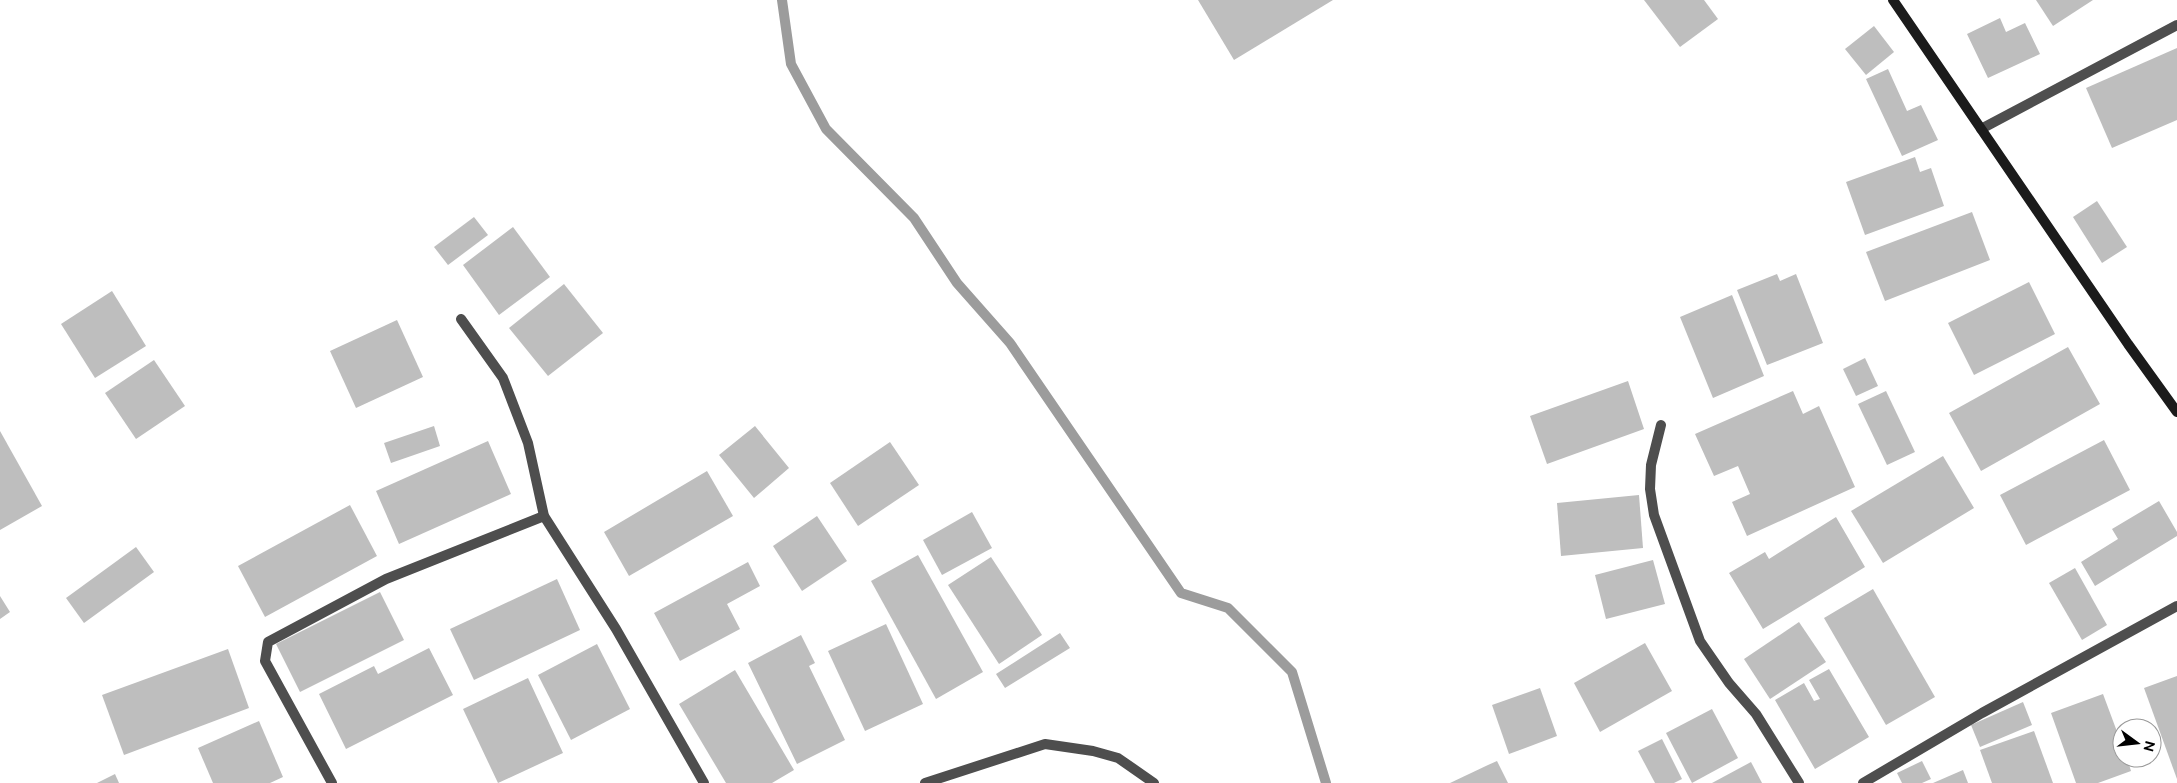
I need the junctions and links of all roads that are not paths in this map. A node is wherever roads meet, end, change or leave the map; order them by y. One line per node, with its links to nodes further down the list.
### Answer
1 (1894, 0): 3 (main road)
2 (2177, 26): 3 (street)
3 (1981, 129): 5 (main road)
4 (461, 319): 7 (street)
5 (2177, 412)
6 (1661, 425): 13 (street)
7 (544, 516): 9 (street); 10 (street)
8 (2177, 606): 14 (street)
9 (332, 783)
10 (704, 783)
11 (925, 783): 12 (street)
12 (1154, 783)
13 (1799, 783)
14 (1863, 783)

